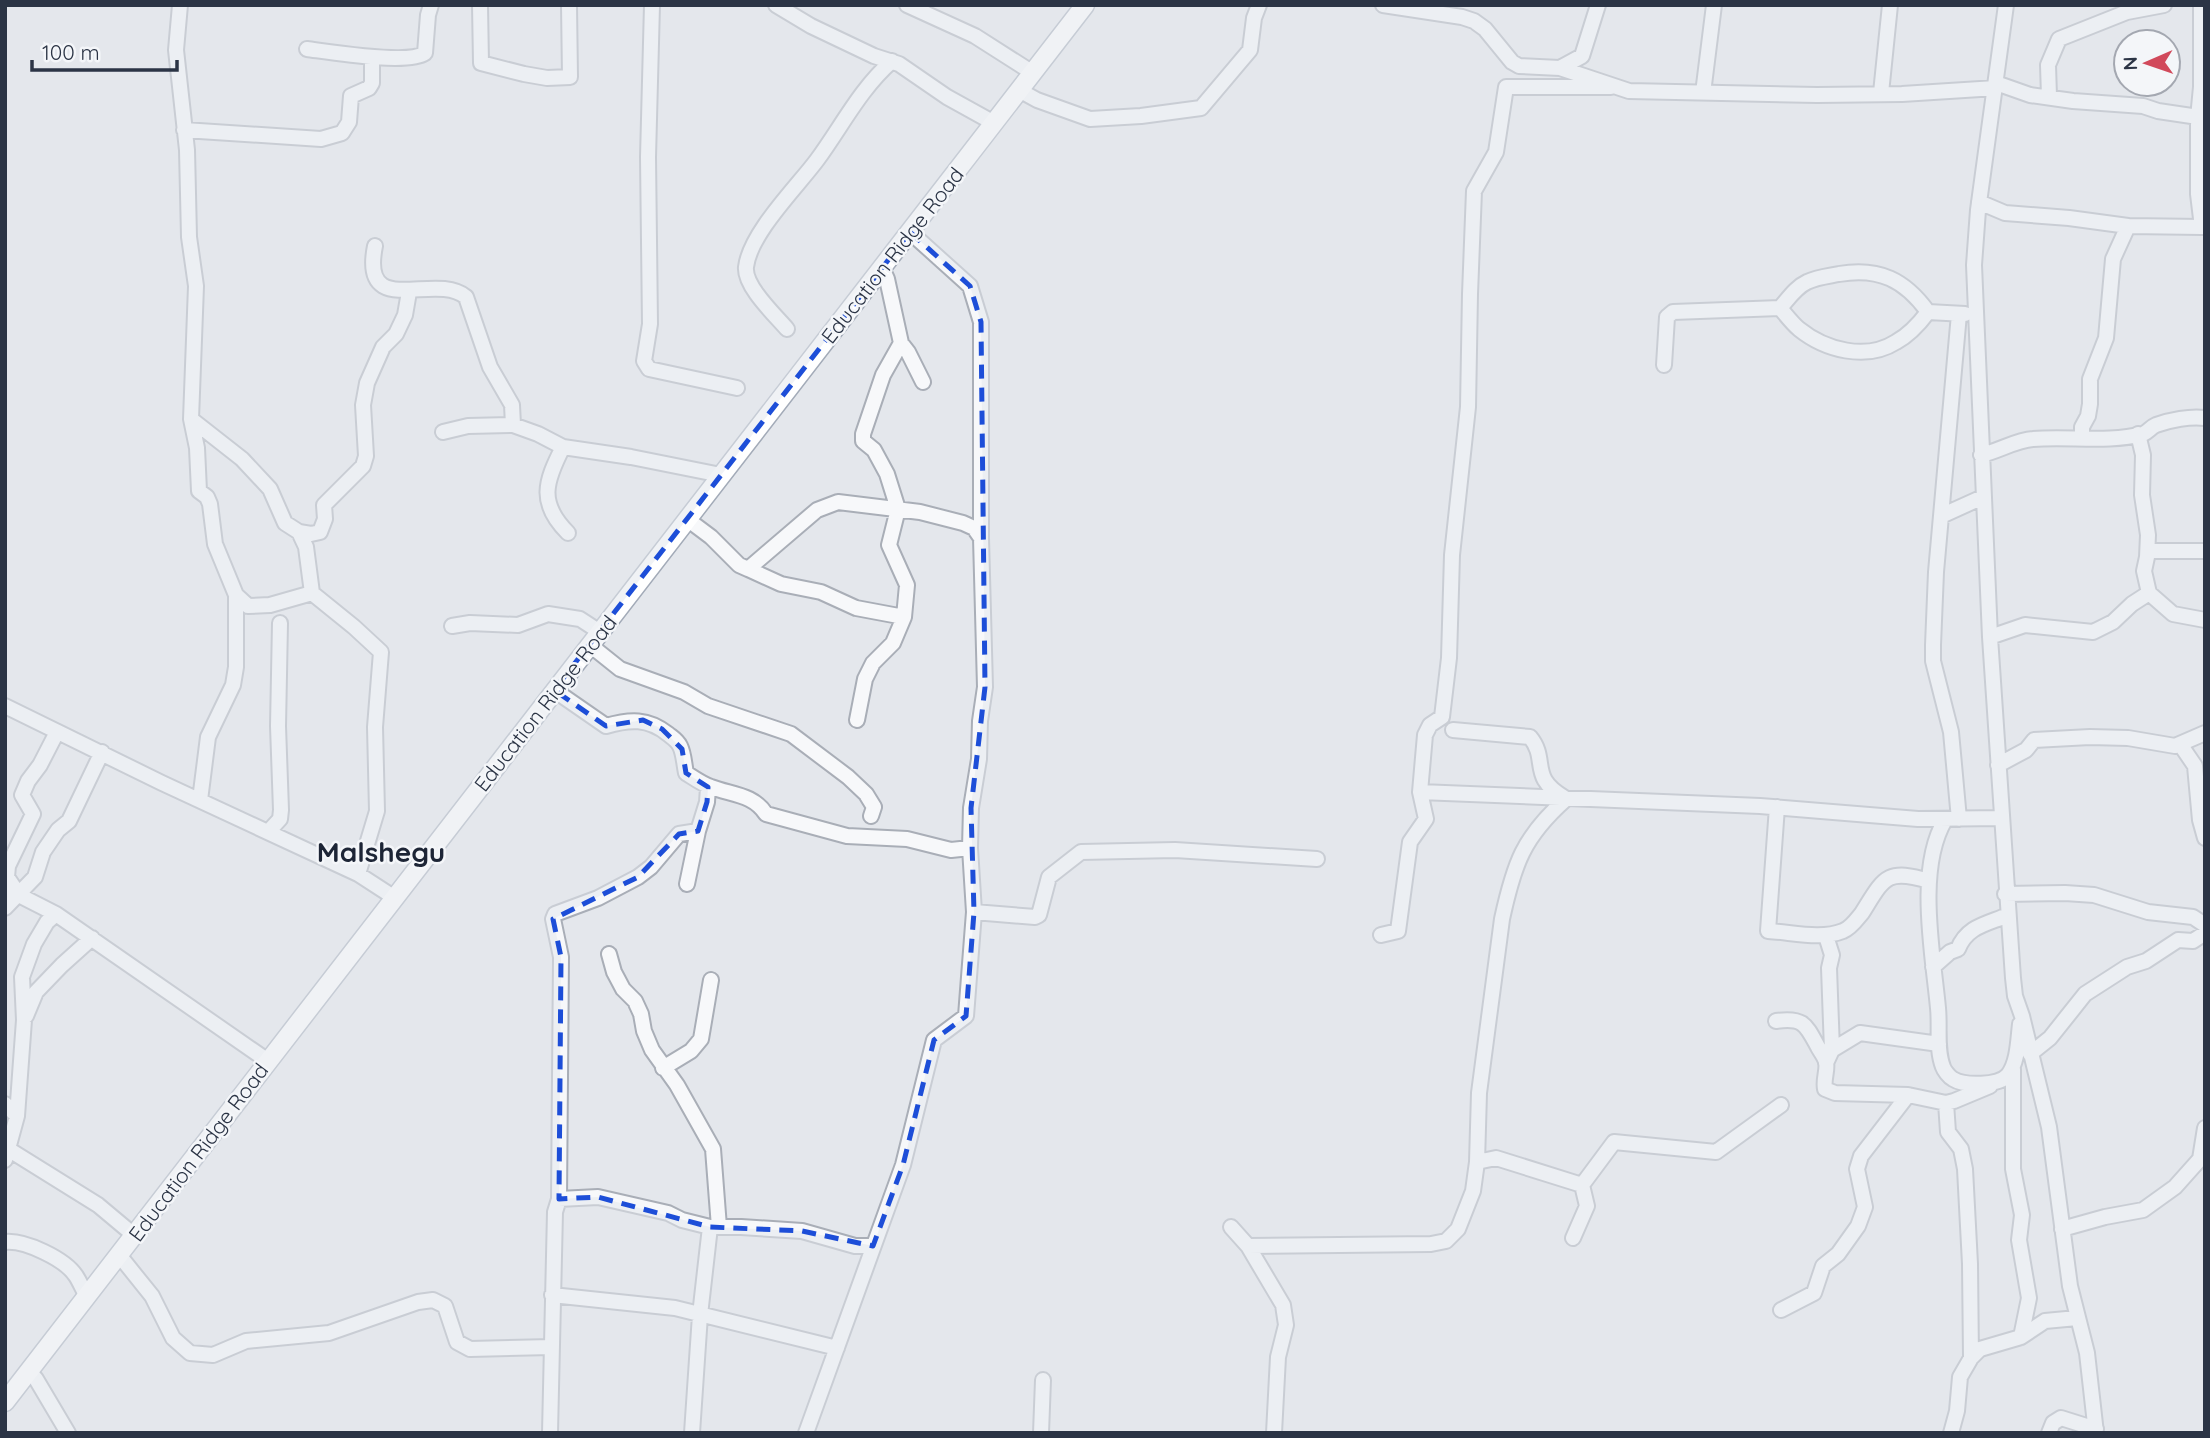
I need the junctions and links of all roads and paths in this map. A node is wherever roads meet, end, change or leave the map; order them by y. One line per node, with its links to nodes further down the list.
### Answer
1 (180, 5): 30 (street)
2 (431, 5): 18 (street)
3 (480, 5): 4 (street)
4 (569, 5)
5 (652, 5): 46 (street)
6 (776, 5): 19 (street)
7 (907, 5): 21 (street)
8 (1085, 5): 21 (main road, Education Ridge Road)
9 (1259, 5): 24 (street)
10 (1598, 5): 20 (street)
11 (1714, 5): 25 (street)
12 (1890, 5): 26 (street)
13 (2006, 5): 22 (street)
14 (2164, 5): 27 (street)
15 (2201, 5): 28 (street)
16 (1393, 6): 20 (street)
17 (307, 49): 18 (street)
18 (372, 57): 30 (street)
19 (892, 61): 29 (street); 42 (street)
20 (1560, 68): 23 (street)
21 (1033, 73): 24 (main road, Education Ridge Road)
22 (1996, 86): 26 (street); 27 (street); 31 (street)
23 (1611, 87): 25 (street); 85 (street)
24 (1019, 90): 29 (main road, Education Ridge Road)
25 (1703, 93): 26 (street)
26 (1881, 93)
27 (2049, 96): 28 (street)
28 (2201, 118): 33 (street)
29 (994, 123): 34 (main road, Education Ridge Road)
30 (184, 130): 48 (street)
31 (1979, 202): 32 (street); 41 (street)
32 (2128, 226): 33 (street); 52 (street)
33 (2203, 227)
34 (910, 232): 36 (main road, Education Ridge Road); 62 (street)
35 (375, 246): 37 (street)
36 (882, 268): 43 (street); 55 (main road, Education Ridge Road)
37 (409, 292): 49 (street); 60 (street)
38 (1780, 308): 39 (street); 39 (street); 44 (street)
39 (1928, 312): 40 (street)
40 (1959, 314): 41 (street); 58 (street)
41 (1975, 315): 54 (street)
42 (787, 329)
43 (901, 343): 45 (street); 57 (street)
44 (1664, 365)
45 (923, 382)
46 (737, 388)
47 (2205, 418): 51 (street)
48 (191, 419): 60 (street); 68 (street)
49 (513, 425): 50 (street); 53 (street)
50 (443, 432)
51 (2138, 435): 52 (street); 63 (street)
52 (2082, 438): 54 (street)
53 (563, 447): 55 (street); 61 (street)
54 (1981, 455): 56 (street)
55 (721, 475): 59 (main road, Education Ridge Road)
56 (1983, 497): 58 (street); 73 (street)
57 (898, 509): 62 (street); 65 (street); 69 (street)
58 (1941, 516): 91 (street)
59 (687, 519): 65 (street); 74 (main road, Education Ridge Road)
60 (299, 533): 66 (street)
61 (568, 533)
62 (981, 538): 95 (street)
63 (2148, 551): 64 (street); 67 (street)
64 (2205, 551)
65 (748, 569): 69 (street)
66 (312, 593): 68 (street); 97 (street)
67 (2149, 593): 70 (street); 73 (street)
68 (236, 595): 87 (street)
69 (904, 617): 77 (street)
70 (2205, 620)
71 (280, 623): 93 (street)
72 (453, 625): 74 (street)
73 (1990, 637): 83 (street)
74 (595, 638): 75 (main road, Education Ridge Road); 89 (street)
75 (554, 690): 84 (street); 102 (main road, Education Ridge Road)
76 (5, 706): 79 (street)
77 (857, 720)
78 (1453, 730): 86 (street)
79 (57, 732): 82 (street); 100 (street)
80 (2205, 733): 81 (street)
81 (2180, 744): 83 (street); 94 (street)
82 (102, 752): 87 (street); 100 (street)
83 (1998, 765): 90 (street)
84 (708, 787): 92 (street); 95 (street)
85 (1420, 792): 86 (street); 109 (street)
86 (1566, 799): 88 (street); 131 (street)
87 (200, 800): 93 (street)
88 (1777, 807): 91 (street); 110 (street)
89 (871, 816)
90 (2001, 818): 91 (street); 101 (street)
91 (1952, 820): 98 (street)
92 (698, 831): 99 (street); 137 (street)
93 (268, 832): 97 (street)
94 (2205, 838)
95 (970, 848): 104 (street)
96 (1317, 859): 104 (street)
97 (358, 874): 102 (street)
98 (1929, 881): 110 (street); 113 (street)
99 (687, 884)
100 (12, 891): 103 (street); 105 (street)
101 (2006, 894): 106 (street); 107 (street)
102 (395, 898): 121 (main road, Education Ridge Road)
103 (5, 908)
104 (974, 912): 145 (street)
105 (56, 914): 111 (street); 116 (street)
106 (2008, 915): 113 (street); 115 (street)
107 (2205, 925)
108 (2205, 933): 119 (street)
109 (1381, 935)
110 (1826, 936): 120 (street)
111 (92, 938): 116 (street); 121 (street)
112 (609, 954): 123 (street)
113 (1933, 967): 118 (street)
114 (711, 980): 123 (street)
115 (2022, 1016): 119 (street); 122 (street)
116 (24, 1020): 129 (street)
117 (1776, 1021): 120 (street)
118 (1940, 1044): 120 (street); 124 (street)
119 (2030, 1054): 140 (street)
120 (1829, 1056): 125 (street)
121 (268, 1061): 141 (main road, Education Ridge Road)
122 (2013, 1067): 124 (street); 152 (street)
123 (663, 1068): 138 (street)
124 (1998, 1083): 126 (street)
125 (1908, 1096): 126 (street); 149 (street)
126 (1946, 1102): 155 (street)
127 (5, 1104): 129 (street)
128 (1781, 1105): 136 (street)
129 (17, 1116): 132 (street)
130 (2205, 1128): 134 (street)
131 (1477, 1138): 133 (street); 135 (street)
132 (7, 1155): 141 (street)
133 (1496, 1158): 135 (street); 136 (street)
134 (2202, 1158): 140 (street)
135 (1477, 1162): 144 (street)
136 (1582, 1185): 142 (street)
137 (559, 1199): 138 (street); 147 (street)
138 (715, 1227): 145 (street); 150 (street)
139 (1231, 1227): 144 (street)
140 (2062, 1229): 151 (street)
141 (135, 1236): 146 (main road, Education Ridge Road)
142 (1573, 1238)
143 (5, 1242): 148 (street)
144 (1248, 1246): 165 (street)
145 (873, 1247): 154 (street)
146 (119, 1255): 148 (main road, Education Ridge Road); 153 (street)
147 (552, 1295): 150 (street); 153 (street)
148 (88, 1296): 156 (main road, Education Ridge Road)
149 (1780, 1310)
150 (700, 1315): 154 (street); 162 (street)
151 (2077, 1318): 152 (street); 159 (street)
152 (2021, 1337): 155 (street)
153 (551, 1347): 161 (street)
154 (836, 1348): 163 (street)
155 (1971, 1358): 166 (street)
156 (29, 1371): 158 (main road, Education Ridge Road); 160 (street)
157 (1044, 1380): 164 (street)
158 (8, 1392)
159 (2096, 1431): 167 (street)
160 (68, 1433)
161 (550, 1433)
162 (692, 1433)
163 (806, 1433)
164 (1041, 1433)
165 (1274, 1433)
166 (1951, 1433)
167 (2049, 1433)

